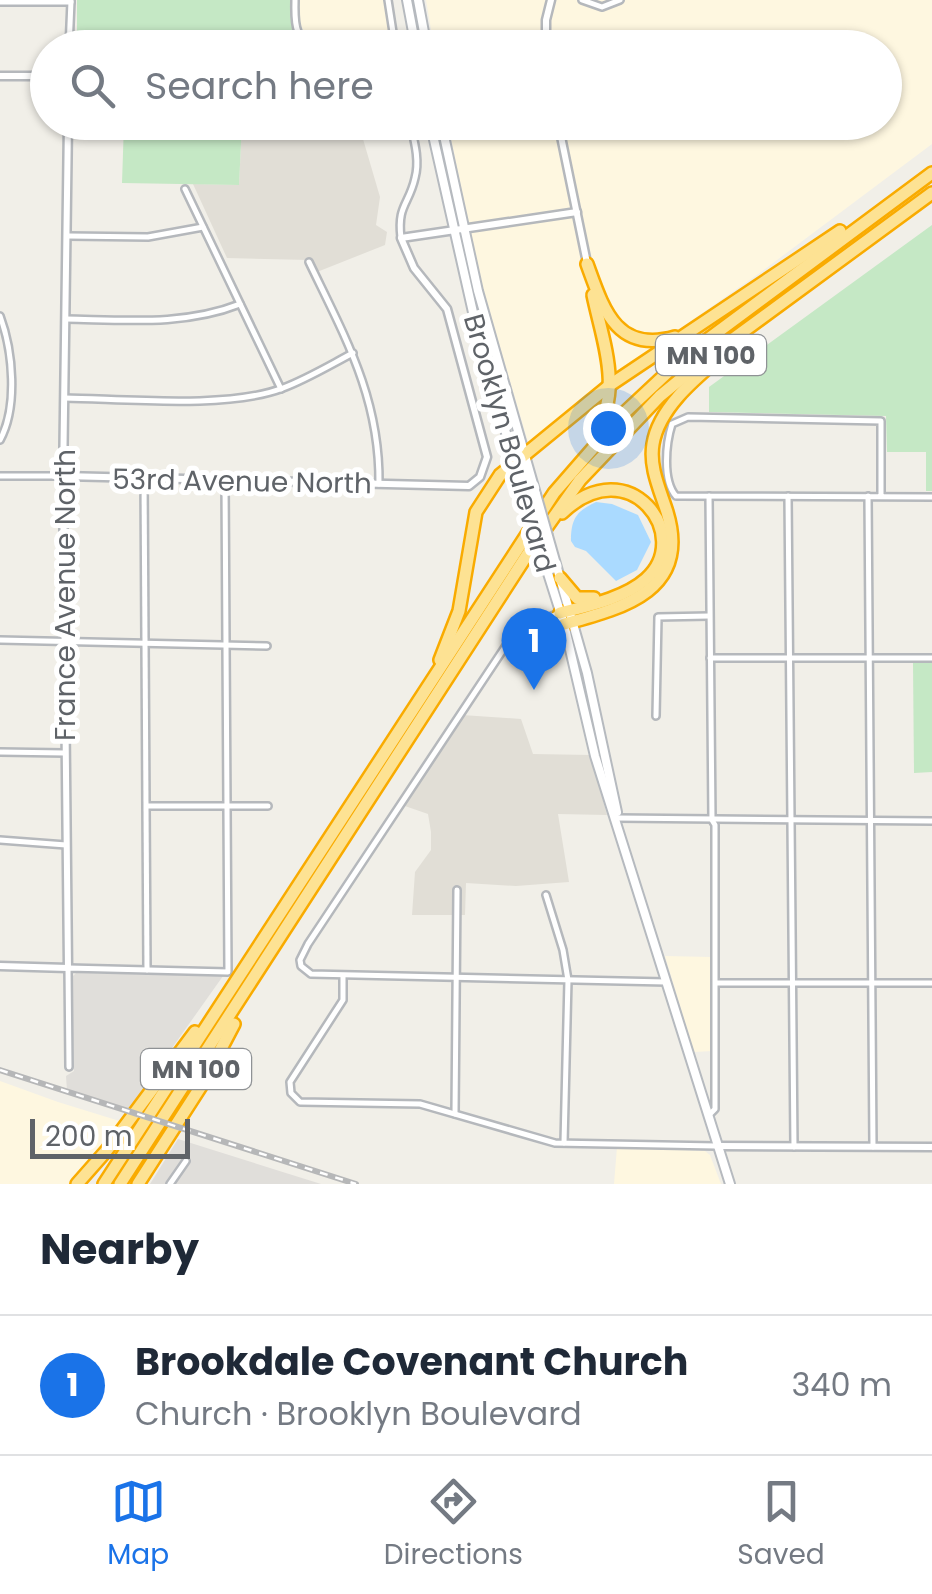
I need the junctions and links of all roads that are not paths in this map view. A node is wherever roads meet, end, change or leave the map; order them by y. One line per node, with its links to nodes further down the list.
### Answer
1 (295, 0): 11 (street)
2 (388, 0): 12 (street)
3 (407, 0): 13 (main road)
4 (418, 0): 14 (main road)
5 (551, 0): 15 (street)
6 (582, 0): 7 (street)
7 (620, 0)
8 (71, 1): 9 (street); 10 (street)
9 (0, 2)
10 (70, 30)
11 (298, 30)
12 (393, 30)
13 (413, 30)
14 (424, 30)
15 (546, 30)
16 (0, 76): 17 (street)
17 (30, 76)
18 (68, 140): 30 (street, France Avenue North)
19 (413, 140): 31 (street)
20 (434, 140): 29 (main road, Brooklyn Boulevard)
21 (445, 140): 28 (main road, Brooklyn Boulevard)
22 (562, 140): 26 (street)
23 (932, 172): 39 (highway); 51 (highway, MN 100)
24 (185, 190): 27 (street)
25 (932, 193): 36 (highway, MN 100)
26 (577, 212): 28 (street); 33 (street)
27 (203, 226): 30 (street); 35 (street)
28 (462, 227): 29 (street); 45 (main road, Brooklyn Boulevard)
29 (452, 229): 31 (street); 45 (main road, Brooklyn Boulevard)
30 (68, 236): 38 (street, France Avenue North)
31 (401, 238): 50 (street, 53rd Avenue North)
32 (309, 262): 40 (street)
33 (587, 264): 34 (street); 39 (highway)
34 (594, 295): 41 (highway)
35 (240, 304): 38 (street); 42 (street)
36 (778, 306): 57 (highway, MN 100); 61 (highway)
37 (0, 316): 44 (street)
38 (66, 319): 43 (street, France Avenue North)
39 (683, 334): 41 (highway)
40 (353, 353): 42 (street); 50 (street)
41 (610, 385): 45 (highway); 51 (highway)
42 (281, 389): 43 (street)
43 (65, 398): 47 (street, France Avenue North)
44 (0, 440)
45 (520, 458): 58 (main road, Brooklyn Boulevard, bridge); 61 (main road, Brooklyn Boulevard, bridge); 72 (highway)
46 (0, 476): 47 (street, 53rd Avenue North)
47 (63, 476): 48 (street, 53rd Avenue North); 63 (street, France Avenue North)
48 (144, 478): 49 (street, 53rd Avenue North); 65 (street)
49 (225, 481): 50 (street, 53rd Avenue North); 66 (street)
50 (379, 484)
51 (554, 493): 72 (highway, MN 100)
52 (709, 496): 53 (street); 55 (street); 60 (street)
53 (788, 496): 54 (street); 69 (street)
54 (868, 496): 55 (street); 71 (street)
55 (881, 496): 56 (street)
56 (932, 496)
57 (527, 555): 59 (highway); 88 (highway, MN 100)
58 (560, 578): 59 (highway); 61 (main road, Brooklyn Boulevard)
59 (636, 586): 61 (highway)
60 (709, 616): 68 (street); 73 (street)
61 (567, 617): 64 (street); 64 (street); 79 (main road, Brooklyn Boulevard)
62 (0, 640): 63 (street)
63 (64, 640): 65 (street); 75 (street, France Avenue North)
64 (509, 641): 92 (street)
65 (145, 642): 66 (street); 76 (street)
66 (226, 645): 67 (street); 78 (street)
67 (267, 646)
68 (710, 658): 69 (street); 80 (street)
69 (790, 658): 71 (street); 81 (street)
70 (932, 658): 71 (street)
71 (870, 659): 82 (street)
72 (417, 704): 100 (highway, MN 100)
73 (656, 716)
74 (0, 752): 75 (street)
75 (65, 753): 85 (street, France Avenue North)
76 (146, 806): 78 (street); 91 (street)
77 (268, 806): 78 (street)
78 (227, 808): 91 (street)
79 (617, 818): 80 (street); 95 (main road, Brooklyn Boulevard)
80 (712, 820): 81 (street); 96 (street)
81 (791, 820): 82 (street); 97 (street)
82 (870, 821): 83 (street); 98 (street)
83 (932, 821)
84 (0, 840): 85 (street)
85 (66, 845): 90 (street, France Avenue North)
86 (457, 890): 93 (street)
87 (546, 895): 94 (street)
88 (271, 954): 112 (highway, MN 100); 113 (highway)
89 (0, 966): 90 (street)
90 (68, 968): 91 (street); 101 (street, France Avenue North)
91 (147, 970)
92 (343, 976): 93 (street); 102 (street)
93 (457, 978): 94 (street); 102 (street)
94 (568, 980): 95 (street); 104 (street)
95 (666, 982): 103 (main road, Brooklyn Boulevard)
96 (716, 983): 97 (street); 103 (street)
97 (792, 983): 98 (street); 106 (street)
98 (872, 983): 99 (street); 107 (street)
99 (932, 983)
100 (222, 1004): 110 (highway); 111 (highway, MN 100)
101 (69, 1067)
102 (455, 1114): 104 (street)
103 (707, 1115): 105 (main road, Brooklyn Boulevard)
104 (564, 1143): 105 (street)
105 (716, 1146): 106 (street); 115 (main road, Brooklyn Boulevard)
106 (794, 1146): 107 (street)
107 (873, 1147): 108 (street)
108 (932, 1147)
109 (186, 1161): 114 (street)
110 (77, 1184)
111 (104, 1184)
112 (120, 1184)
113 (138, 1184)
114 (170, 1184)
115 (730, 1184)

